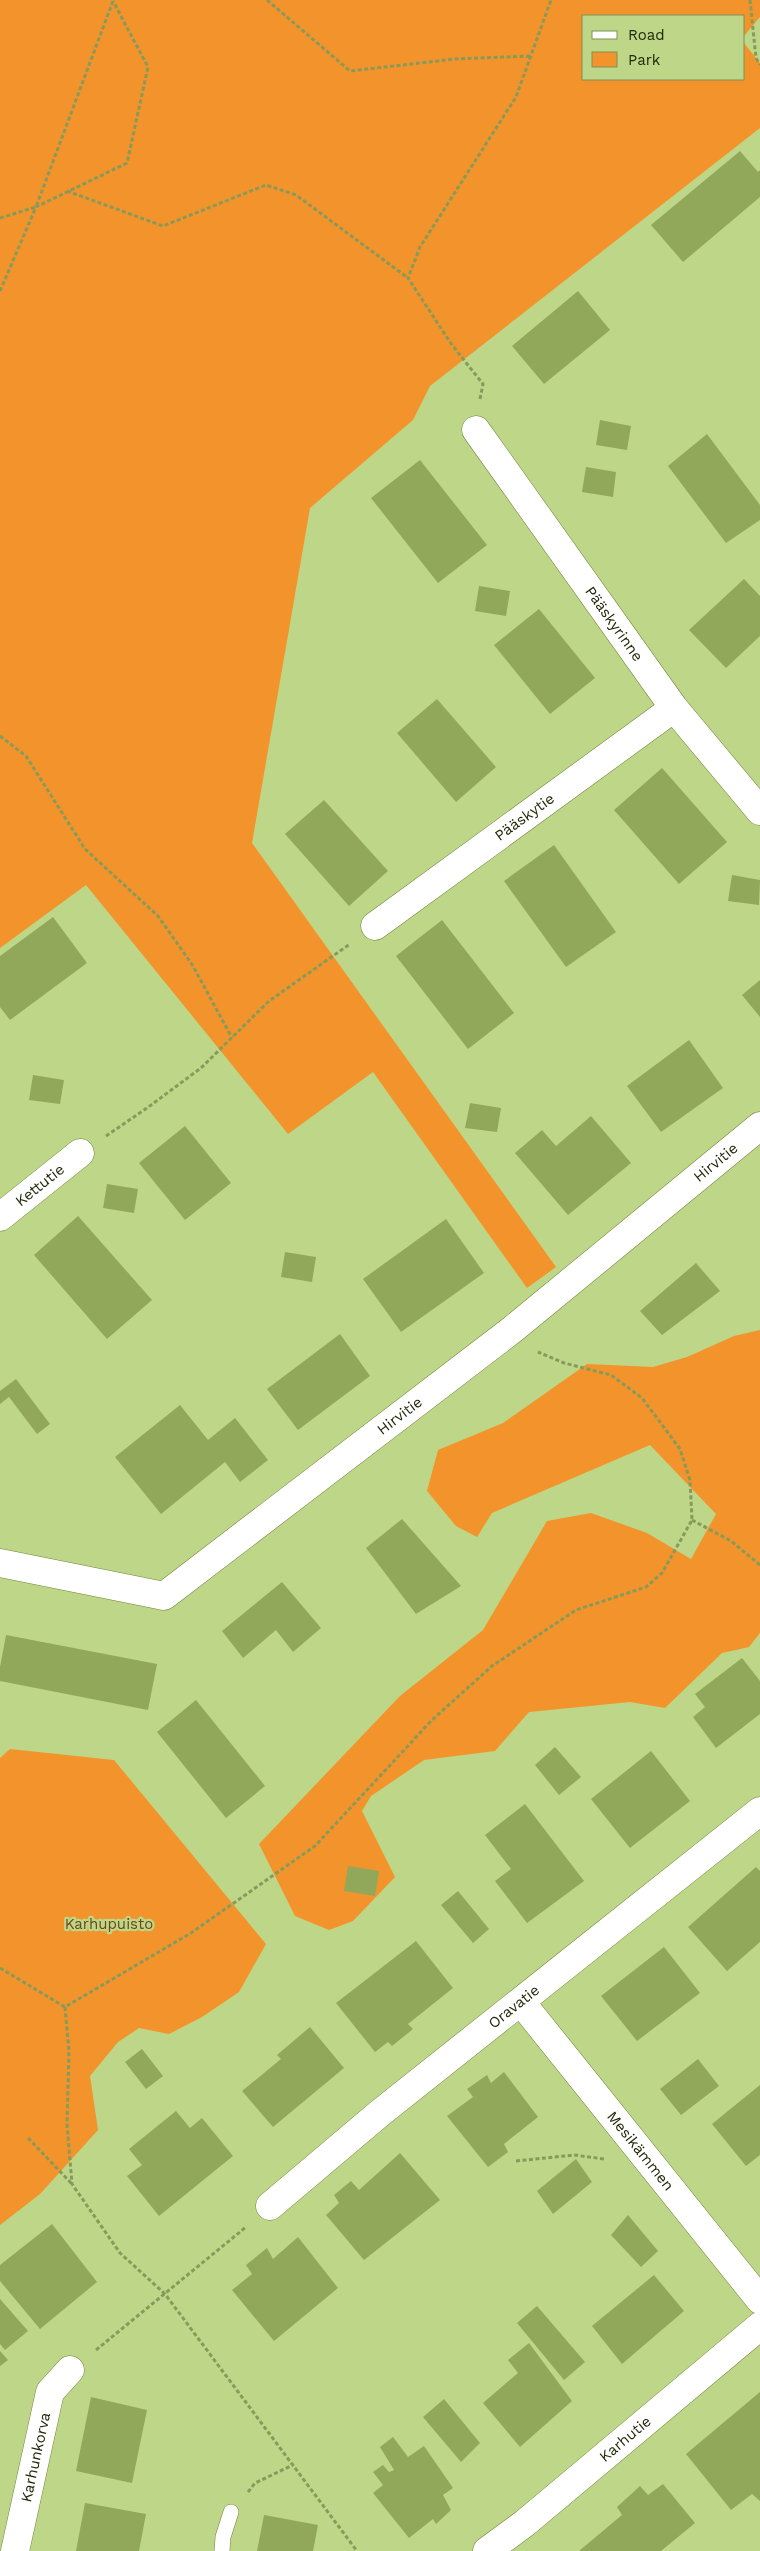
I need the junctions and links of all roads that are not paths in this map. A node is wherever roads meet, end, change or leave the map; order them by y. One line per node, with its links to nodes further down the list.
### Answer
1 (476, 430): 2 (street, Pääskyrinne)
2 (674, 708): 3 (street, Pääskyrinne); 4 (street, Pääskytie)
3 (760, 811)
4 (375, 926)
5 (760, 1126): 8 (street, Hirvitie)
6 (80, 1153): 7 (street, Kettutie)
7 (0, 1217)
8 (0, 1563)
9 (760, 1811): 10 (street, Oravatie)
10 (521, 2002): 11 (street, Oravatie); 12 (street, Mesikämmen)
11 (270, 2206)
12 (760, 2300)
13 (760, 2326): 18 (street, Karhutie)
14 (70, 2370): 16 (street, Karhunkorva)
15 (231, 2512): 17 (lane)
16 (15, 2551)
17 (222, 2551)
18 (487, 2551)

